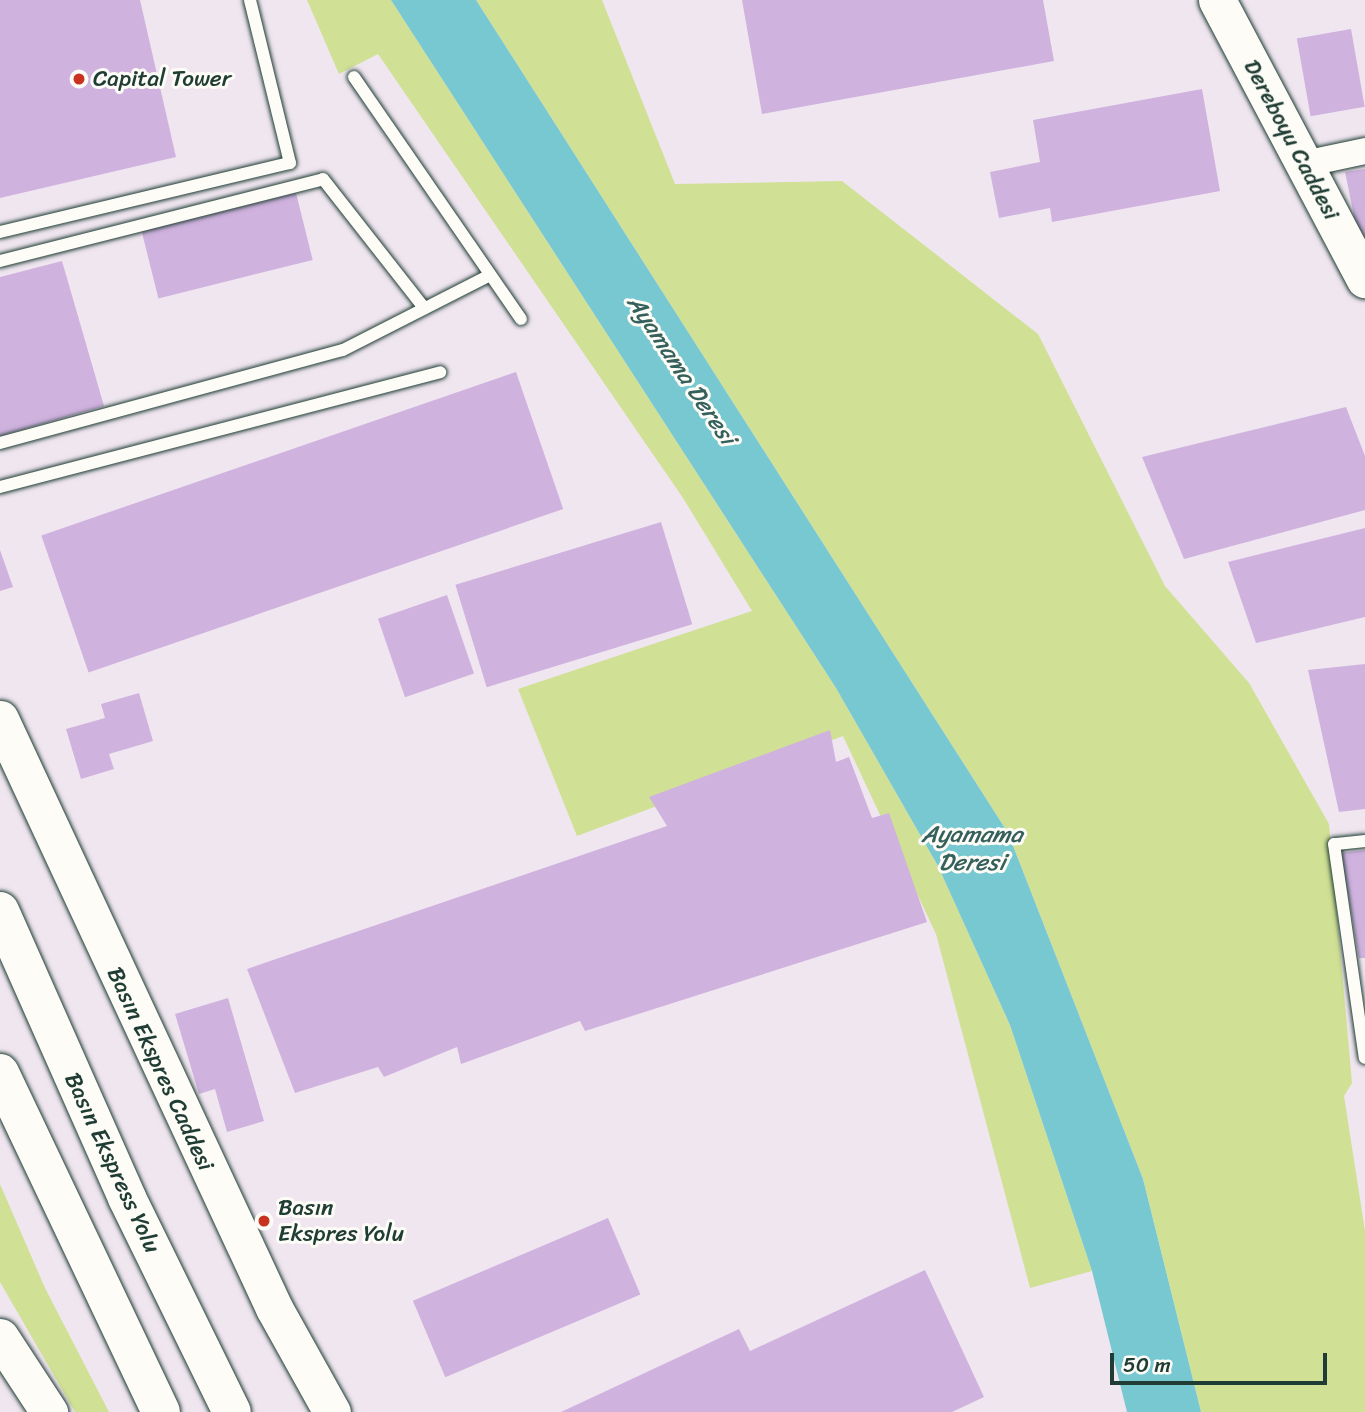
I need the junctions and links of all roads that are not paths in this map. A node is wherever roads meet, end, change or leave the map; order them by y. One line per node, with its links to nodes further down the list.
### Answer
1 (250, 0): 6 (lane)
2 (1217, 0): 5 (main road, Dereboyu Caddesi)
3 (354, 77): 8 (lane)
4 (1365, 150): 5 (street)
5 (1304, 164): 9 (main road, Dereboyu Caddesi)
6 (0, 232)
7 (0, 261): 10 (lane)
8 (490, 275): 10 (lane); 11 (lane)
9 (1365, 279)
10 (424, 308): 13 (lane)
11 (521, 319)
12 (440, 372): 14 (lane)
13 (0, 443)
14 (0, 487)
15 (0, 719): 24 (main road, Basın Ekspres Caddesi)
16 (1365, 841): 18 (lane)
17 (0, 911): 23 (highway, Basın Ekspress Yolu)
18 (1365, 1058)
19 (0, 1073): 22 (highway)
20 (0, 1337): 21 (main road)
21 (49, 1412)
22 (161, 1412)
23 (232, 1412)
24 (332, 1412)

